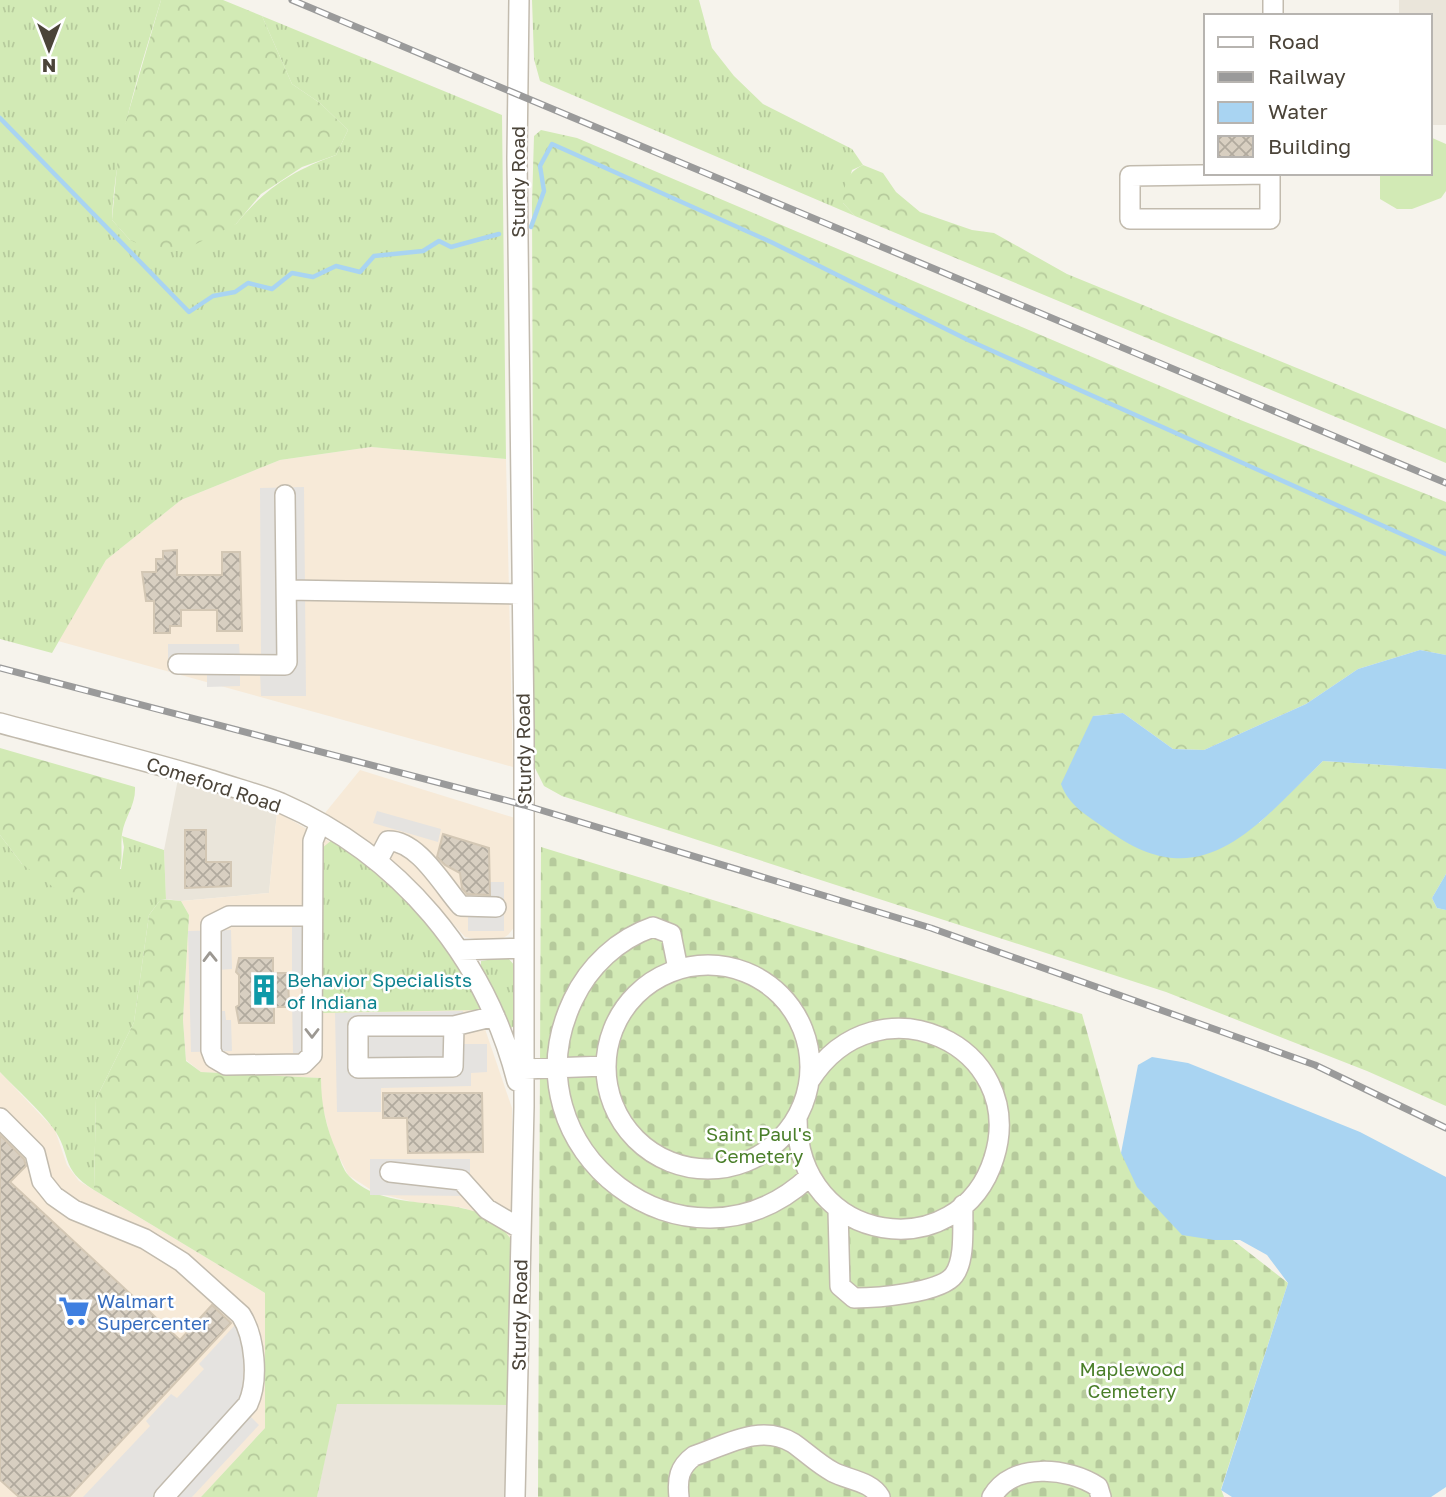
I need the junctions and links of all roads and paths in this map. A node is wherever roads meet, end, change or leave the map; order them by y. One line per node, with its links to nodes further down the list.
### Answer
1 (519, 0): 6 (street, Sturdy Road)
2 (1204, 174): 3 (street)
3 (1270, 175)
4 (285, 495): 5 (street)
5 (286, 590): 6 (street); 7 (street)
6 (520, 594): 13 (street, Sturdy Road)
7 (178, 664)
8 (0, 723): 9 (street, Comeford Road)
9 (320, 823): 10 (street, Comeford Road); 12 (street)
10 (378, 860): 11 (street); 14 (street, Comeford Road)
11 (496, 907)
12 (312, 916): 12 (street, one-way to 12)
13 (524, 948): 14 (street); 20 (street, Sturdy Road)
14 (460, 950): 16 (street, Comeford Road)
15 (678, 969): 18 (street); 19 (street); 21 (street)
16 (495, 1016): 17 (street); 22 (street, Comeford Road)
17 (454, 1026): 17 (street)
18 (605, 1066): 19 (street); 24 (street)
19 (556, 1068): 20 (street); 26 (street)
20 (524, 1069): 22 (street, Sturdy Road)
21 (810, 1080): 24 (street); 27 (street)
22 (524, 1107): 29 (street, Sturdy Road)
23 (0, 1118): 30 (street)
24 (797, 1118): 26 (street)
25 (390, 1172): 29 (street)
26 (809, 1177): 28 (street)
27 (963, 1205): 28 (street); 28 (street)
28 (838, 1210)
29 (521, 1229): 31 (street, Sturdy Road)
30 (164, 1497)
31 (515, 1497)
32 (679, 1497): 33 (street)
33 (880, 1497)
34 (992, 1497): 35 (street)
35 (1101, 1497)

